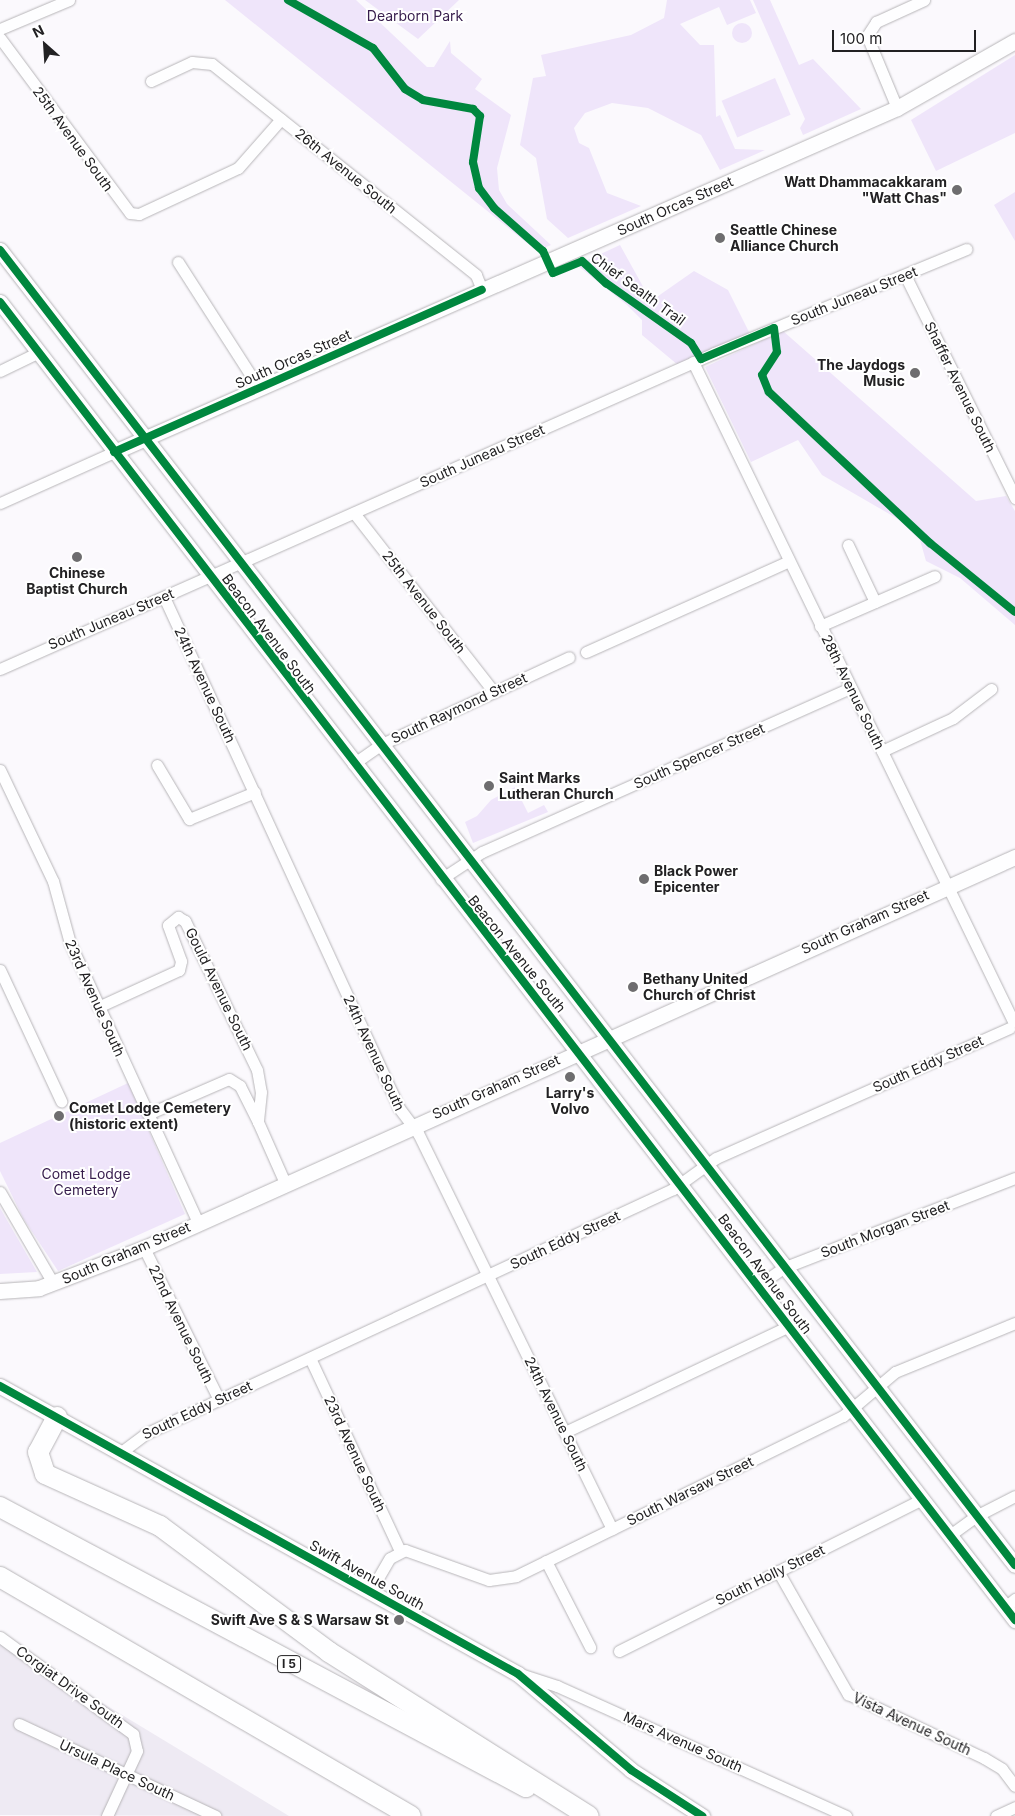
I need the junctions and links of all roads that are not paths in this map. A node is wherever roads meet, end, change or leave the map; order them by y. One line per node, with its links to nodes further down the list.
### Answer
1 (70, 0): 3 (street)
2 (924, 0): 7 (street)
3 (0, 29)
4 (0, 38): 8 (street, 25th Avenue South)
5 (1015, 41): 7 (main road, South Orcas Street)
6 (152, 81): 8 (street, 26th Avenue South)
7 (897, 108): 13 (main road, South Orcas Street)
8 (281, 119): 13 (street, 26th Avenue South)
9 (966, 249): 12 (street, South Juneau Street)
10 (0, 250): 19 (main road, Beacon Avenue South)
11 (178, 262): 18 (street)
12 (905, 275): 16 (street, South Juneau Street); 21 (street, Shaffer Avenue South)
13 (482, 290): 18 (main road, South Orcas Street)
14 (0, 302): 15 (main road, Beacon Avenue South)
15 (39, 352): 17 (street); 20 (main road, Beacon Avenue South)
16 (693, 362): 23 (street, South Juneau Street); 26 (street, 28th Avenue South)
17 (0, 371)
18 (259, 388): 19 (main road, South Orcas Street)
19 (144, 437): 20 (main road, South Orcas Street); 25 (main road, Beacon Avenue South)
20 (114, 452): 22 (street, South Orcas Street); 27 (main road, Beacon Avenue South)
21 (1015, 498)
22 (0, 503)
23 (354, 513): 25 (street, South Juneau Street); 37 (street, 25th Avenue South)
24 (848, 545): 30 (street)
25 (242, 562): 27 (street, South Juneau Street); 38 (main road, Beacon Avenue South)
26 (789, 562): 31 (street, 28th Avenue South); 32 (street)
27 (209, 576): 29 (street, South Juneau Street); 40 (main road, Beacon Avenue South)
28 (935, 576): 30 (street)
29 (164, 597): 34 (street, South Juneau Street); 43 (street, 24th Avenue South)
30 (875, 602): 31 (street)
31 (820, 626): 35 (street, 28th Avenue South)
32 (586, 652)
33 (569, 657): 37 (street, South Raymond Street)
34 (0, 669)
35 (850, 688): 39 (street, 28th Avenue South); 45 (street, South Spencer Street)
36 (991, 688): 39 (street)
37 (494, 692): 38 (street, South Raymond Street)
38 (382, 744): 40 (street, South Raymond Street); 45 (main road, Beacon Avenue South)
39 (882, 752): 47 (street, 28th Avenue South)
40 (353, 764): 46 (main road, Beacon Avenue South)
41 (157, 765): 43 (street)
42 (0, 770): 49 (street, 23rd Avenue South)
43 (255, 792): 56 (street, 24th Avenue South)
44 (1015, 857): 47 (main road, South Graham Street)
45 (470, 859): 46 (street, South Spencer Street); 51 (main road, Beacon Avenue South)
46 (441, 879): 52 (main road, Beacon Avenue South)
47 (948, 886): 50 (street, 28th Avenue South); 51 (main road, South Graham Street)
48 (0, 970): 53 (street)
49 (98, 1007): 54 (street, 23rd Avenue South); 55 (street, Gould Avenue South)
50 (1013, 1025): 57 (street, South Eddy Street)
51 (605, 1038): 52 (main road, South Graham Street); 57 (main road, Beacon Avenue South)
52 (578, 1050): 56 (main road, South Graham Street); 60 (main road, Beacon Avenue South)
53 (62, 1101)
54 (148, 1114): 55 (street, Gould Avenue South); 62 (street, 23rd Avenue South)
55 (258, 1122): 59 (street, Gould Avenue South)
56 (412, 1125): 59 (main road, South Graham Street); 65 (street, 24th Avenue South)
57 (706, 1164): 60 (street, South Eddy Street); 64 (main road, Beacon Avenue South)
58 (1015, 1178): 64 (street, South Morgan Street)
59 (285, 1183): 62 (main road, South Graham Street)
60 (681, 1184): 65 (street, South Eddy Street); 67 (main road, Beacon Avenue South)
61 (0, 1192): 66 (street)
62 (198, 1223): 63 (main road, South Graham Street)
63 (144, 1248): 66 (main road, South Graham Street); 74 (street, 22nd Avenue South)
64 (783, 1268): 67 (street, South Morgan Street); 73 (main road, Beacon Avenue South)
65 (488, 1276): 71 (street, South Eddy Street); 77 (street, 24th Avenue South)
66 (53, 1283): 68 (main road, South Graham Street)
67 (758, 1285): 70 (main road, Beacon Avenue South)
68 (0, 1291)
69 (1015, 1323): 73 (street, South Warsaw Street)
70 (789, 1326): 75 (main road, Beacon Avenue South); 77 (street)
71 (310, 1358): 74 (street, South Eddy Street); 85 (street, 23rd Avenue South)
72 (0, 1386): 76 (main road, Swift Avenue South)
73 (878, 1386): 75 (street, South Warsaw Street); 82 (main road, Beacon Avenue South)
74 (219, 1400): 78 (street, South Eddy Street)
75 (852, 1410): 80 (main road, Beacon Avenue South); 83 (street, South Warsaw Street)
76 (57, 1417): 78 (main road, Swift Avenue South); 105 (highway)
77 (565, 1432): 83 (street, 24th Avenue South)
78 (120, 1453): 90 (main road, Swift Avenue South)
79 (1015, 1496): 82 (street)
80 (921, 1500): 84 (main road, Beacon Avenue South); 88 (street, South Holly Street)
81 (0, 1507): 104 (highway, I 5)
82 (976, 1516): 84 (street); 87 (main road, Beacon Avenue South)
83 (612, 1529): 86 (street, South Warsaw Street)
84 (950, 1536): 91 (main road, Beacon Avenue South)
85 (400, 1551): 86 (street, South Warsaw Street); 90 (street)
86 (546, 1561): 94 (street)
87 (1015, 1565)
88 (778, 1571): 95 (street, South Holly Street); 99 (street, Vista Avenue South)
89 (0, 1577): 103 (highway)
90 (370, 1592): 96 (main road, Swift Avenue South)
91 (1010, 1603): 92 (main road, Beacon Avenue South)
92 (1015, 1620)
93 (0, 1636): 98 (street, Corgiat Drive South)
94 (590, 1647)
95 (619, 1651)
96 (518, 1674): 106 (main road, Swift Avenue South); 107 (street, Mars Avenue South)
97 (19, 1724): 98 (street, Ursula Place South)
98 (127, 1774): 101 (street); 102 (street, Ursula Place South)
99 (1015, 1786)
100 (1015, 1807): 108 (street)
101 (107, 1816)
102 (215, 1816)
103 (411, 1816)
104 (581, 1816)
105 (588, 1816)
106 (702, 1816)
107 (846, 1816)
108 (996, 1816)

